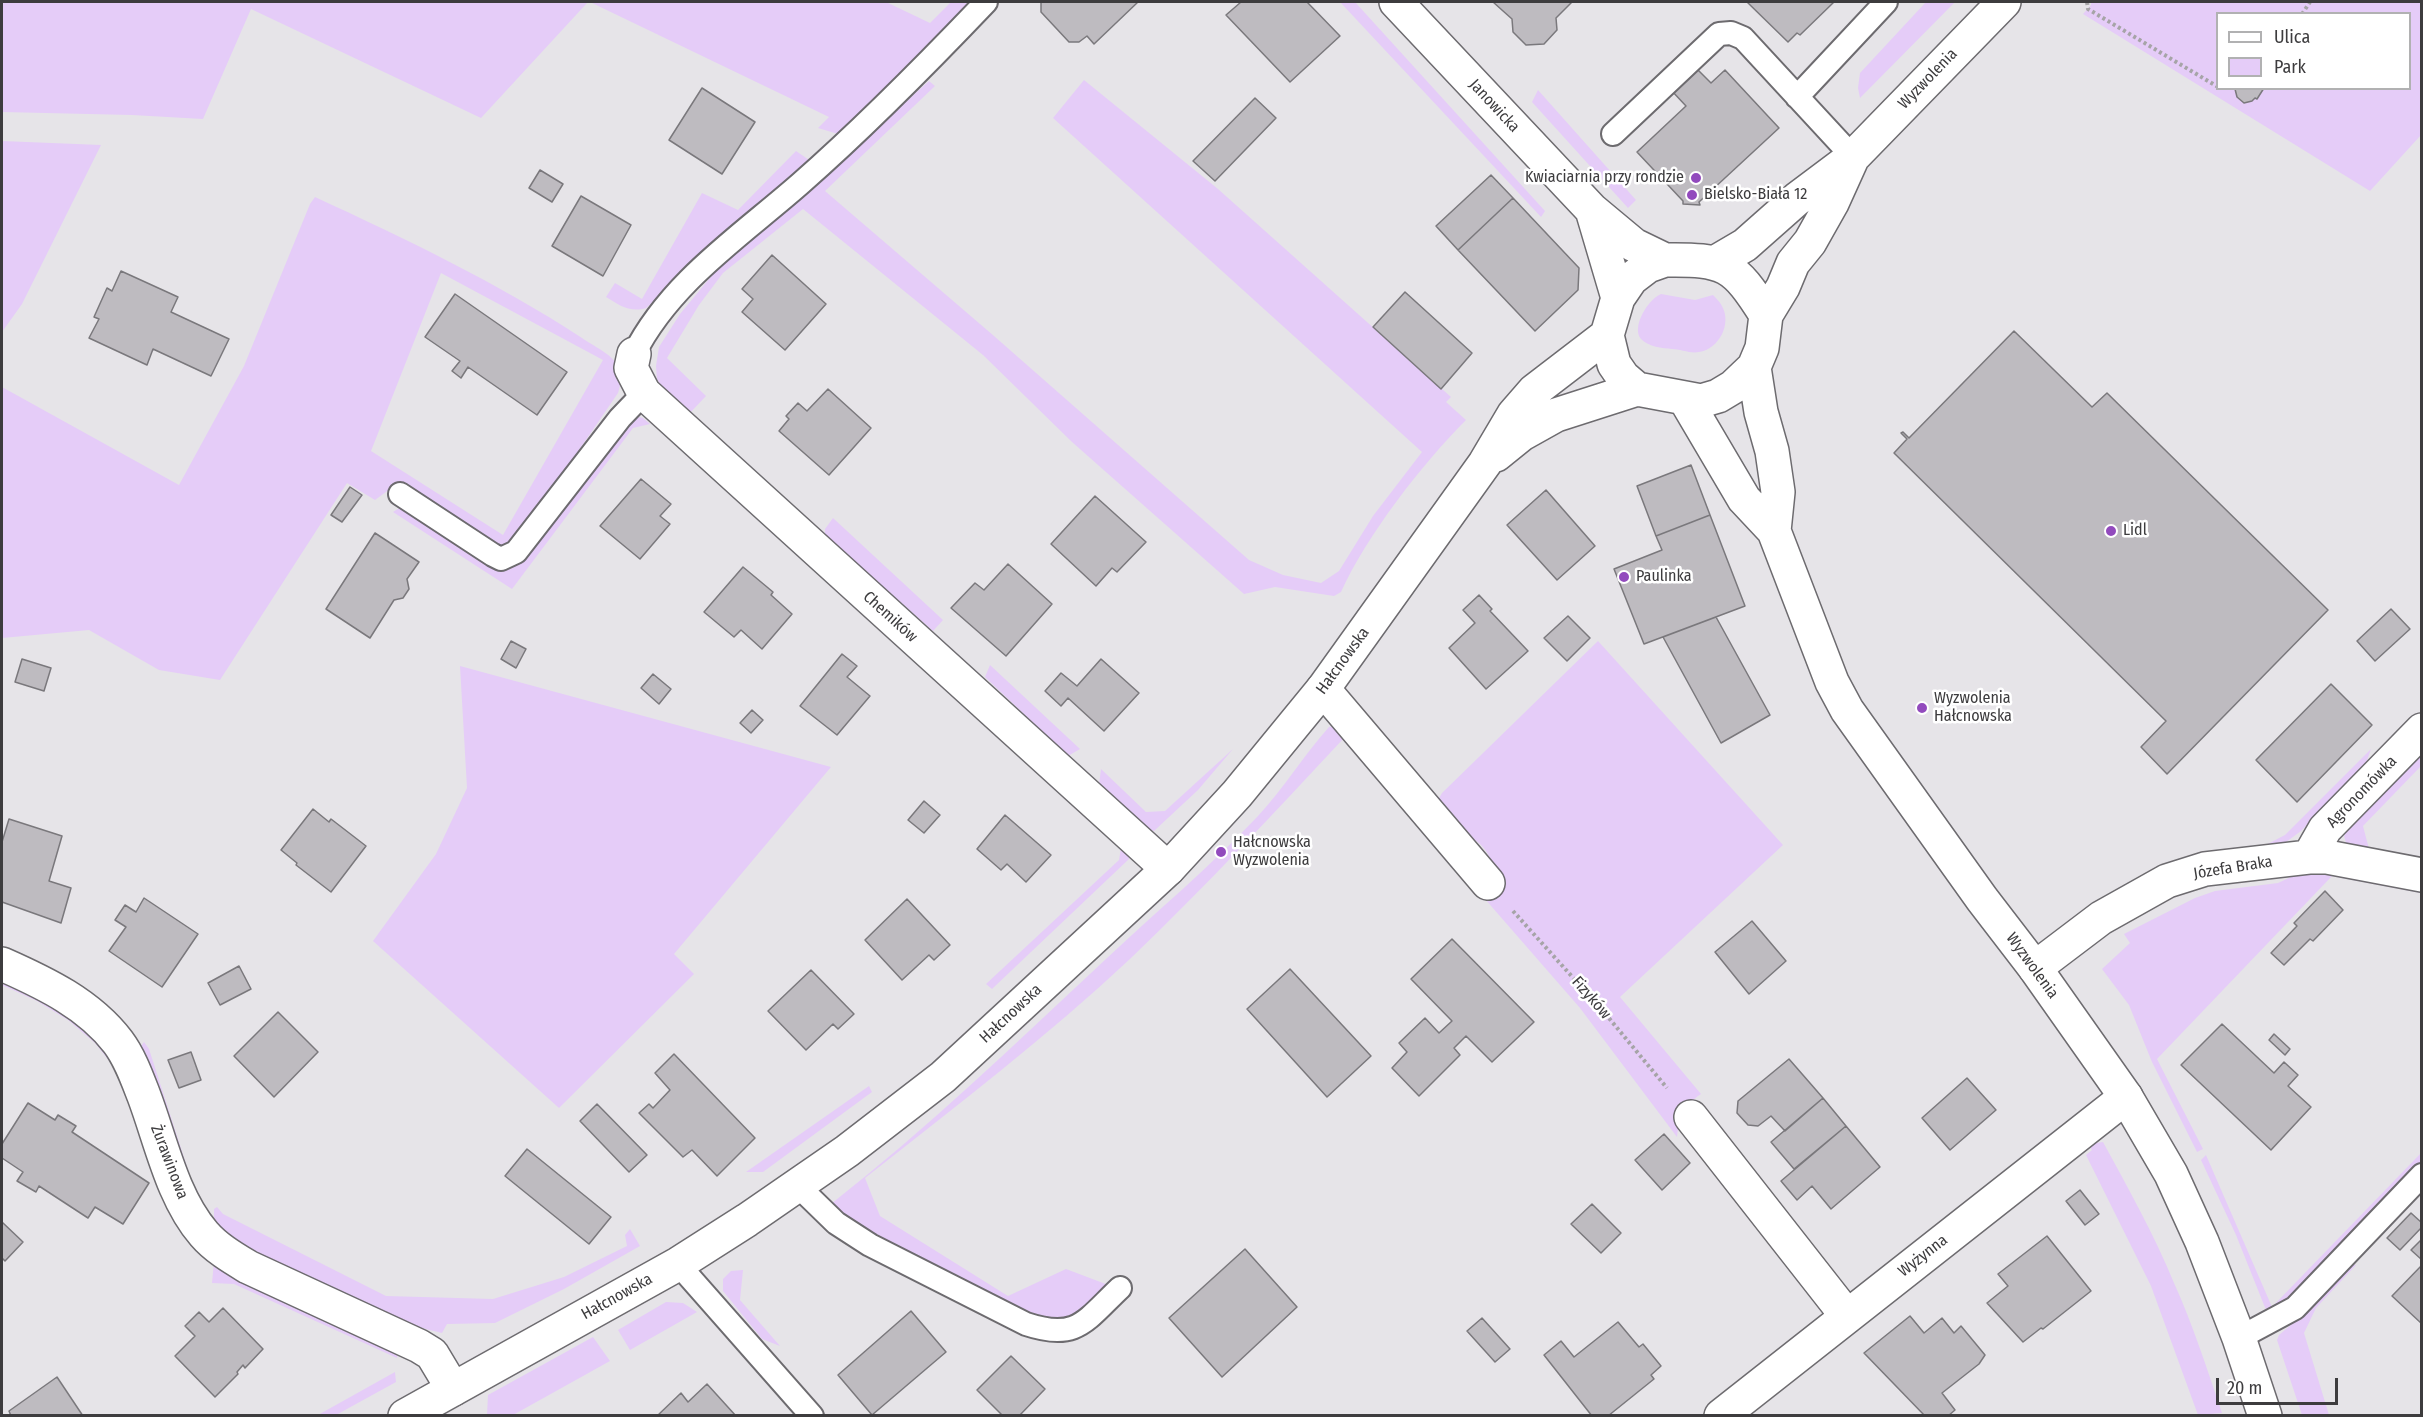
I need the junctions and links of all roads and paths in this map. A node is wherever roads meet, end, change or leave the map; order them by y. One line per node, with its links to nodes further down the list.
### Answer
1 (986, 2): 16 (lane)
2 (1396, 2): 10 (street, Janowicka)
3 (1886, 2): 7 (lane)
4 (2004, 2): 9 (street, Wyzwolenia)
5 (2087, 2): 6 (path)
6 (2216, 86)
7 (1797, 97): 8 (lane); 9 (lane)
8 (1613, 134)
9 (1853, 156): 12 (street, Wyzwolenia); 14 (street, Wyzwolenia)
10 (1592, 210): 11 (street, Janowicka); 13 (street, Janowicka)
11 (1665, 260): 12 (street); 13 (street)
12 (1716, 262): 14 (street)
13 (1618, 298): 15 (street)
14 (1766, 315): 17 (street)
15 (1607, 335): 18 (street); 21 (street, Hałcnowska)
16 (634, 354): 19 (street, Chemików)
17 (1754, 367): 20 (street); 23 (street, Wyzwolenia)
18 (1637, 389): 20 (street); 21 (street, Hałcnowska)
19 (644, 393): 22 (lane); 27 (street, Chemików)
20 (1685, 399): 23 (street, Wyzwolenia)
21 (1485, 463): 24 (street, Hałcnowska)
22 (400, 494)
23 (1774, 531): 31 (street, Wyzwolenia)
24 (1323, 689): 27 (street, Hałcnowska); 29 (street)
25 (2421, 730): 26 (street, Agronomówka)
26 (2309, 857): 28 (street, Józefa Braka); 31 (street, Józefa Braka)
27 (1168, 869): 35 (street, Hałcnowska)
28 (2421, 875)
29 (1488, 884): 33 (path, Fizyków)
30 (2, 964): 40 (street, Żurawinowa)
31 (2035, 968): 32 (street, Wyzwolenia)
32 (2126, 1097): 38 (street, Wyżynna); 39 (street, Wyzwolenia)
33 (1691, 1117): 38 (street)
34 (2421, 1175): 39 (lane)
35 (798, 1186): 36 (street, Hałcnowska); 37 (lane)
36 (678, 1264): 40 (street, Hałcnowska); 42 (lane)
37 (1120, 1288)
38 (1847, 1316): 43 (street, Wyżynna)
39 (2239, 1338): 44 (street, Wyzwolenia)
40 (453, 1389): 41 (street, Hałcnowska)
41 (405, 1416)
42 (812, 1416)
43 (1721, 1416)
44 (2265, 1416)

